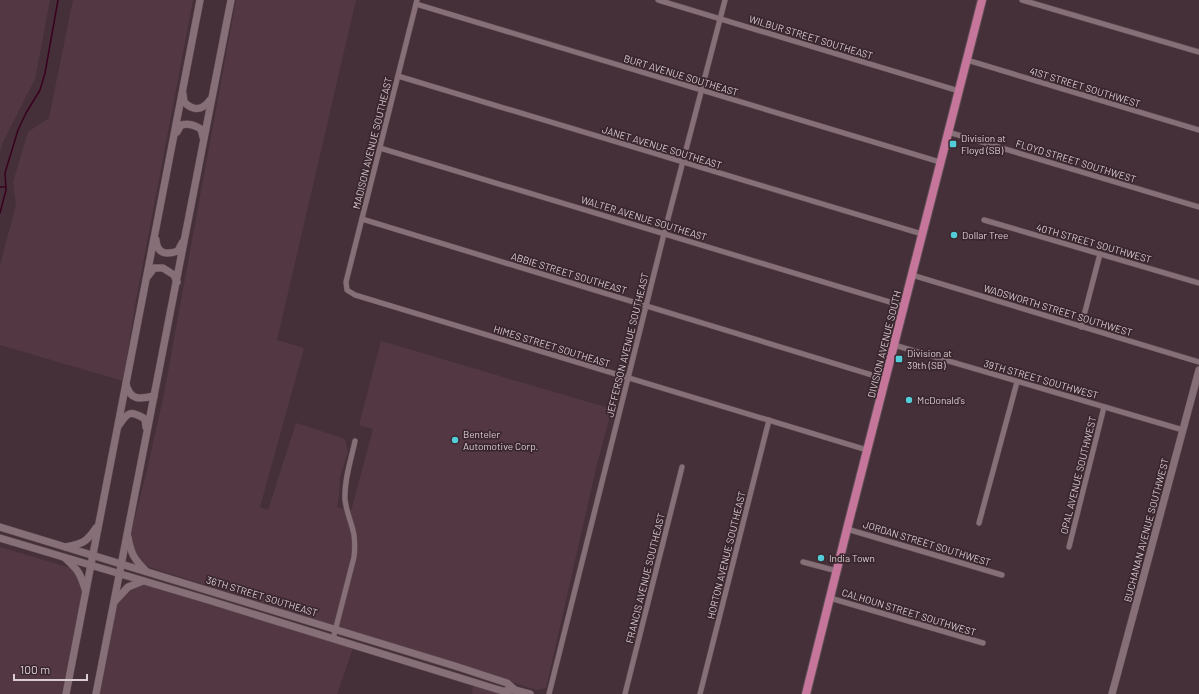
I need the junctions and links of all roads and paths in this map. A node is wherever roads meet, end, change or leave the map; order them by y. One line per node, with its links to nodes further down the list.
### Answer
1 (200, 0): 14 (street)
2 (658, 0): 8 (street, WILBUR STREET SOUTHEAST)
3 (725, 0): 8 (street, JEFFERSON AVENUE SOUTHEAST)
4 (982, 0): 10 (main road, DIVISION AVENUE SOUTH)
5 (1022, 0): 9 (street)
6 (231, 1): 15 (street)
7 (417, 2): 11 (street, MADISON AVENUE SOUTHEAST); 12 (street, BURT AVENUE SOUTHEAST)
8 (720, 18): 12 (street, JEFFERSON AVENUE SOUTHEAST); 13 (street, WILBUR STREET SOUTHEAST)
9 (1199, 52)
10 (967, 60): 13 (main road, DIVISION AVENUE SOUTH); 16 (street, 41ST STREET SOUTHWEST)
11 (398, 76): 20 (street, MADISON AVENUE SOUTHEAST); 22 (street, JANET AVENUE SOUTHEAST)
12 (702, 91): 21 (street, BURT AVENUE SOUTHEAST); 22 (street, JEFFERSON AVENUE SOUTHEAST)
13 (959, 91): 17 (main road, DIVISION AVENUE SOUTH)
14 (183, 92): 15 (street); 18 (street)
15 (211, 99): 19 (street)
16 (1199, 130)
17 (948, 132): 21 (main road, DIVISION AVENUE SOUTH); 23 (street, FLOYD STREET SOUTHWEST)
18 (173, 139): 19 (street); 26 (street)
19 (204, 139): 27 (street)
20 (380, 148): 24 (street, MADISON AVENUE SOUTHEAST); 28 (street, WALTER AVENUE SOUTHEAST)
21 (940, 162): 29 (main road, DIVISION AVENUE SOUTH)
22 (683, 163): 28 (street, JEFFERSON AVENUE SOUTHEAST); 29 (street, JANET AVENUE SOUTHEAST)
23 (1199, 207)
24 (362, 219): 35 (street, MADISON AVENUE SOUTHEAST); 36 (street, ABBIE STREET SOUTHEAST)
25 (984, 220): 30 (street, 40TH STREET SOUTHWEST)
26 (156, 228): 27 (street); 32 (street)
27 (186, 234): 33 (street)
28 (664, 234): 36 (street, JEFFERSON AVENUE SOUTHEAST); 37 (street, WALTER AVENUE SOUTHEAST)
29 (922, 234): 31 (main road, DIVISION AVENUE SOUTH)
30 (1100, 254): 34 (street, 40TH STREET SOUTHWEST); 38 (street)
31 (912, 275): 37 (main road, DIVISION AVENUE SOUTH); 38 (street, WADSWORTH STREET SOUTHWEST)
32 (147, 277): 33 (street); 44 (street)
33 (177, 282): 46 (street)
34 (1199, 284)
35 (347, 290): 42 (street, HIMES STREET SOUTHEAST)
36 (646, 306): 42 (street, JEFFERSON AVENUE SOUTHEAST); 43 (street, ABBIE STREET SOUTHEAST)
37 (903, 306): 39 (main road, DIVISION AVENUE SOUTH)
38 (1081, 326): 40 (street, WADSWORTH STREET SOUTHWEST)
39 (894, 345): 43 (main road, DIVISION AVENUE SOUTH); 45 (street, 39TH STREET SOUTHWEST)
40 (1199, 362)
41 (1199, 370): 50 (street, BUCHANAN AVENUE SOUTHWEST)
42 (628, 378): 48 (street, HIMES STREET SOUTHEAST); 83 (street, JEFFERSON AVENUE SOUTHEAST)
43 (885, 378): 53 (main road, DIVISION AVENUE SOUTH)
44 (126, 382): 46 (street); 49 (street)
45 (1018, 382): 47 (street, 39TH STREET SOUTHWEST); 56 (street)
46 (154, 396): 51 (street)
47 (1104, 407): 50 (street, 39TH STREET SOUTHWEST); 62 (street, OPAL AVENUE SOUTHWEST)
48 (769, 420): 53 (street, HIMES STREET SOUTHEAST); 85 (street, HORTON AVENUE SOUTHEAST)
49 (117, 429): 51 (street); 55 (street)
50 (1183, 430): 87 (street, BUCHANAN AVENUE SOUTHWEST)
51 (147, 433): 59 (street)
52 (356, 441): 76 (street)
53 (867, 450): 58 (main road, DIVISION AVENUE SOUTH)
54 (682, 467): 84 (street, FRANCIS AVENUE SOUTHEAST)
55 (98, 524): 61 (street); 63 (street)
56 (979, 524)
57 (0, 527): 61 (street, 36TH STREET SOUTHEAST)
58 (847, 529): 69 (main road, DIVISION AVENUE SOUTH); 71 (street, JORDAN STREET SOUTHWEST)
59 (128, 533): 67 (street); 68 (street)
60 (0, 538): 64 (street, 36TH STREET SOUTHEAST)
61 (66, 547): 63 (street, 36TH STREET SOUTHEAST)
62 (1069, 547)
63 (92, 555): 66 (street); 67 (street, 36TH STREET SOUTHEAST)
64 (64, 556): 66 (street, 36TH STREET SOUTHEAST); 73 (street)
65 (803, 562): 69 (street)
66 (91, 564): 70 (street, 36TH STREET SOUTHEAST); 73 (street)
67 (121, 564): 68 (street, 36TH STREET SOUTHEAST); 70 (street)
68 (146, 571): 76 (street, 36TH STREET SOUTHEAST)
69 (837, 571): 74 (main road, DIVISION AVENUE SOUTH)
70 (119, 573): 72 (street, 36TH STREET SOUTHEAST); 75 (street)
71 (1002, 575)
72 (143, 581): 75 (street); 77 (street, 36TH STREET SOUTHEAST)
73 (85, 590): 80 (street)
74 (830, 598): 78 (street, CALHOUN STREET SOUTHWEST); 86 (main road, DIVISION AVENUE SOUTH)
75 (114, 603): 81 (street)
76 (336, 629): 77 (street); 79 (street, 36TH STREET SOUTHEAST)
77 (333, 639): 79 (street, 36TH STREET SOUTHEAST)
78 (984, 643)
79 (514, 690): 82 (street, 36TH STREET SOUTHEAST)
80 (66, 694)
81 (96, 694)
82 (530, 694)
83 (549, 694)
84 (625, 694)
85 (700, 694)
86 (806, 694)
87 (1112, 694)

